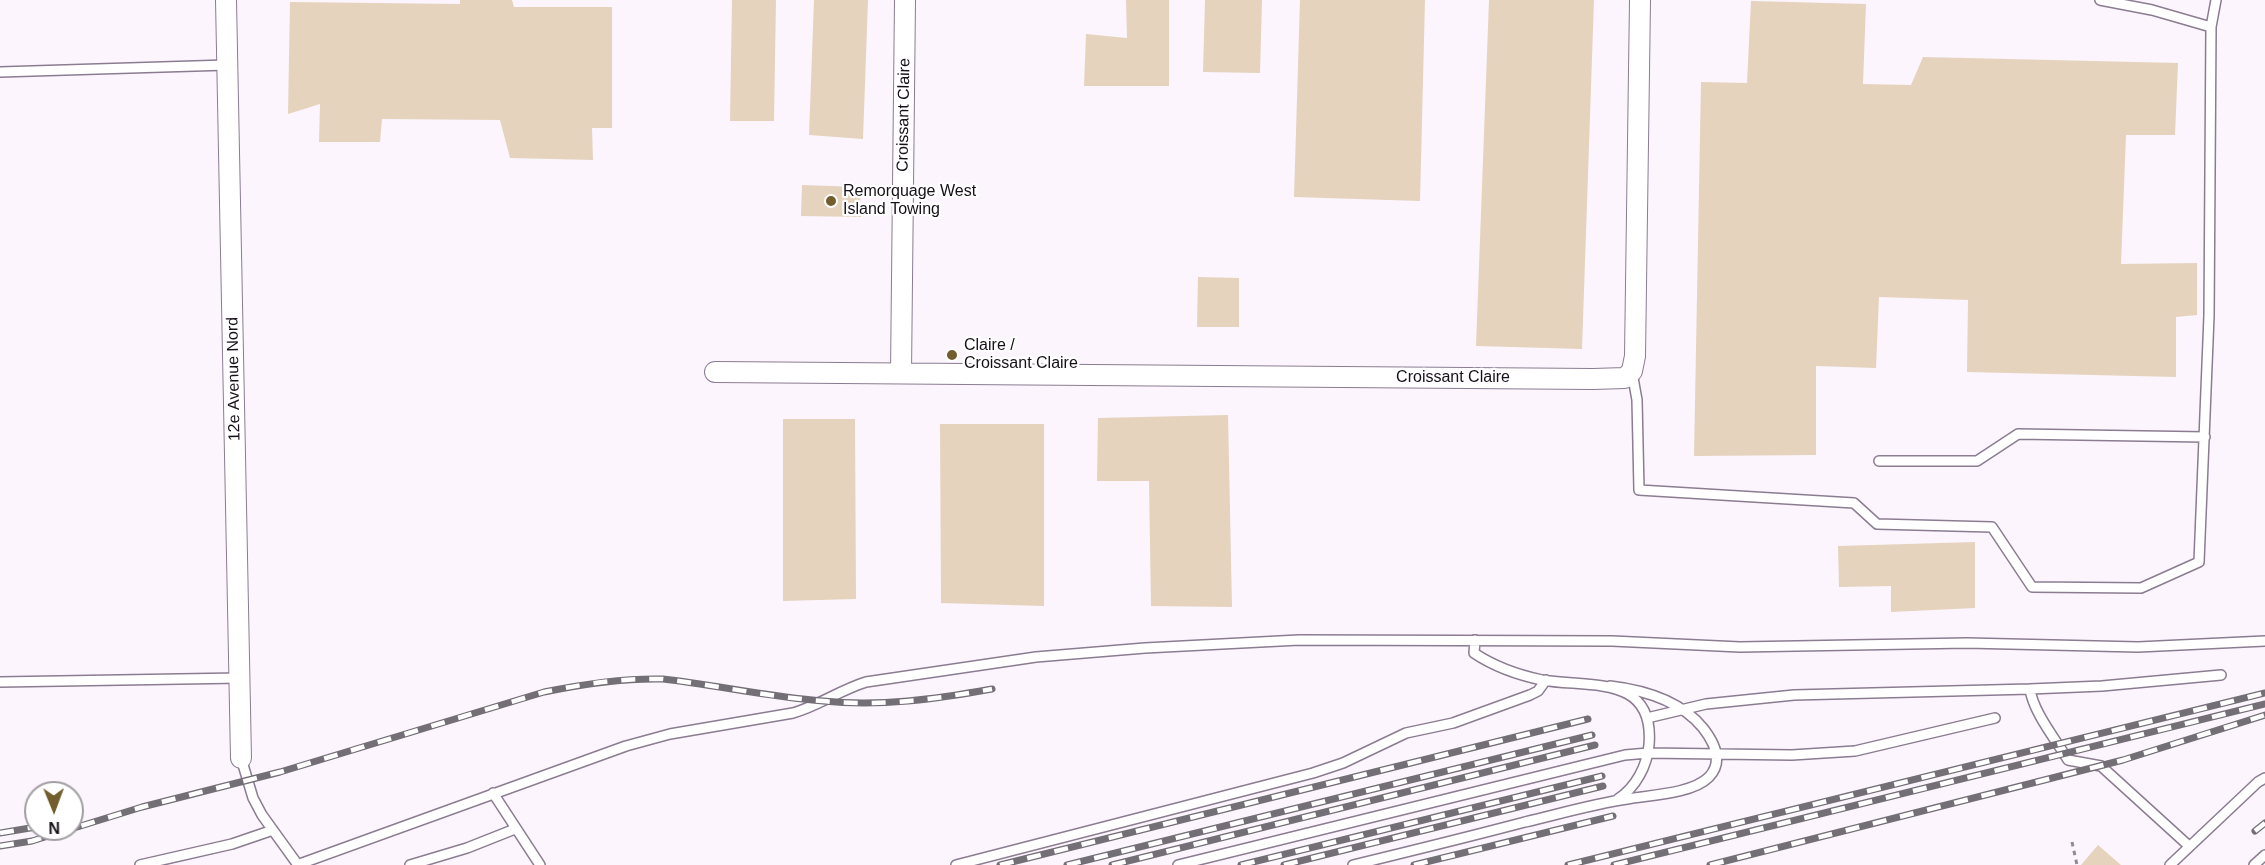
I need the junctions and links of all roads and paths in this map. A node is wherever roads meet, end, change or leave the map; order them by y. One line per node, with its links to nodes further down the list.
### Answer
1 (226, 0): 7 (street, 12e Avenue Nord)
2 (905, 0): 11 (street, Croissant Claire)
3 (1640, 0): 9 (street)
4 (2100, 0): 6 (lane)
5 (2216, 0): 6 (lane)
6 (2211, 27): 12 (lane)
7 (227, 65): 8 (lane); 17 (street, 12e Avenue Nord)
8 (0, 72)
9 (1632, 371): 11 (street, Croissant Claire); 12 (lane)
10 (716, 372): 11 (street, Croissant Claire)
11 (901, 374)
12 (2205, 437): 13 (lane)
13 (1879, 461)
14 (1475, 640): 15 (lane); 18 (lane); 29 (lane)
15 (2265, 641)
16 (2221, 675): 21 (lane)
17 (240, 678): 19 (lane); 27 (street, 12e Avenue Nord)
18 (1546, 680): 20 (lane); 40 (lane)
19 (0, 682)
20 (1610, 686): 22 (lane); 23 (lane)
21 (2030, 689): 22 (lane); 34 (lane)
22 (1681, 708): 23 (lane); 26 (lane)
23 (1647, 718): 25 (lane)
24 (1995, 718): 26 (lane)
25 (1648, 753): 26 (lane); 30 (lane); 41 (lane)
26 (1717, 754): 30 (lane)
27 (241, 758): 32 (lane)
28 (2265, 778): 34 (lane)
29 (493, 794): 31 (lane); 37 (lane)
30 (1611, 801): 42 (lane)
31 (515, 829): 38 (lane); 39 (lane)
32 (273, 830): 36 (lane); 37 (lane)
33 (2072, 842): 43 (path)
34 (2190, 846): 44 (lane)
35 (2265, 855): 45 (lane)
36 (140, 865)
37 (298, 865)
38 (410, 865)
39 (540, 865)
40 (956, 865)
41 (1178, 865)
42 (1353, 865)
43 (2077, 865)
44 (2170, 865)
45 (2254, 865)

